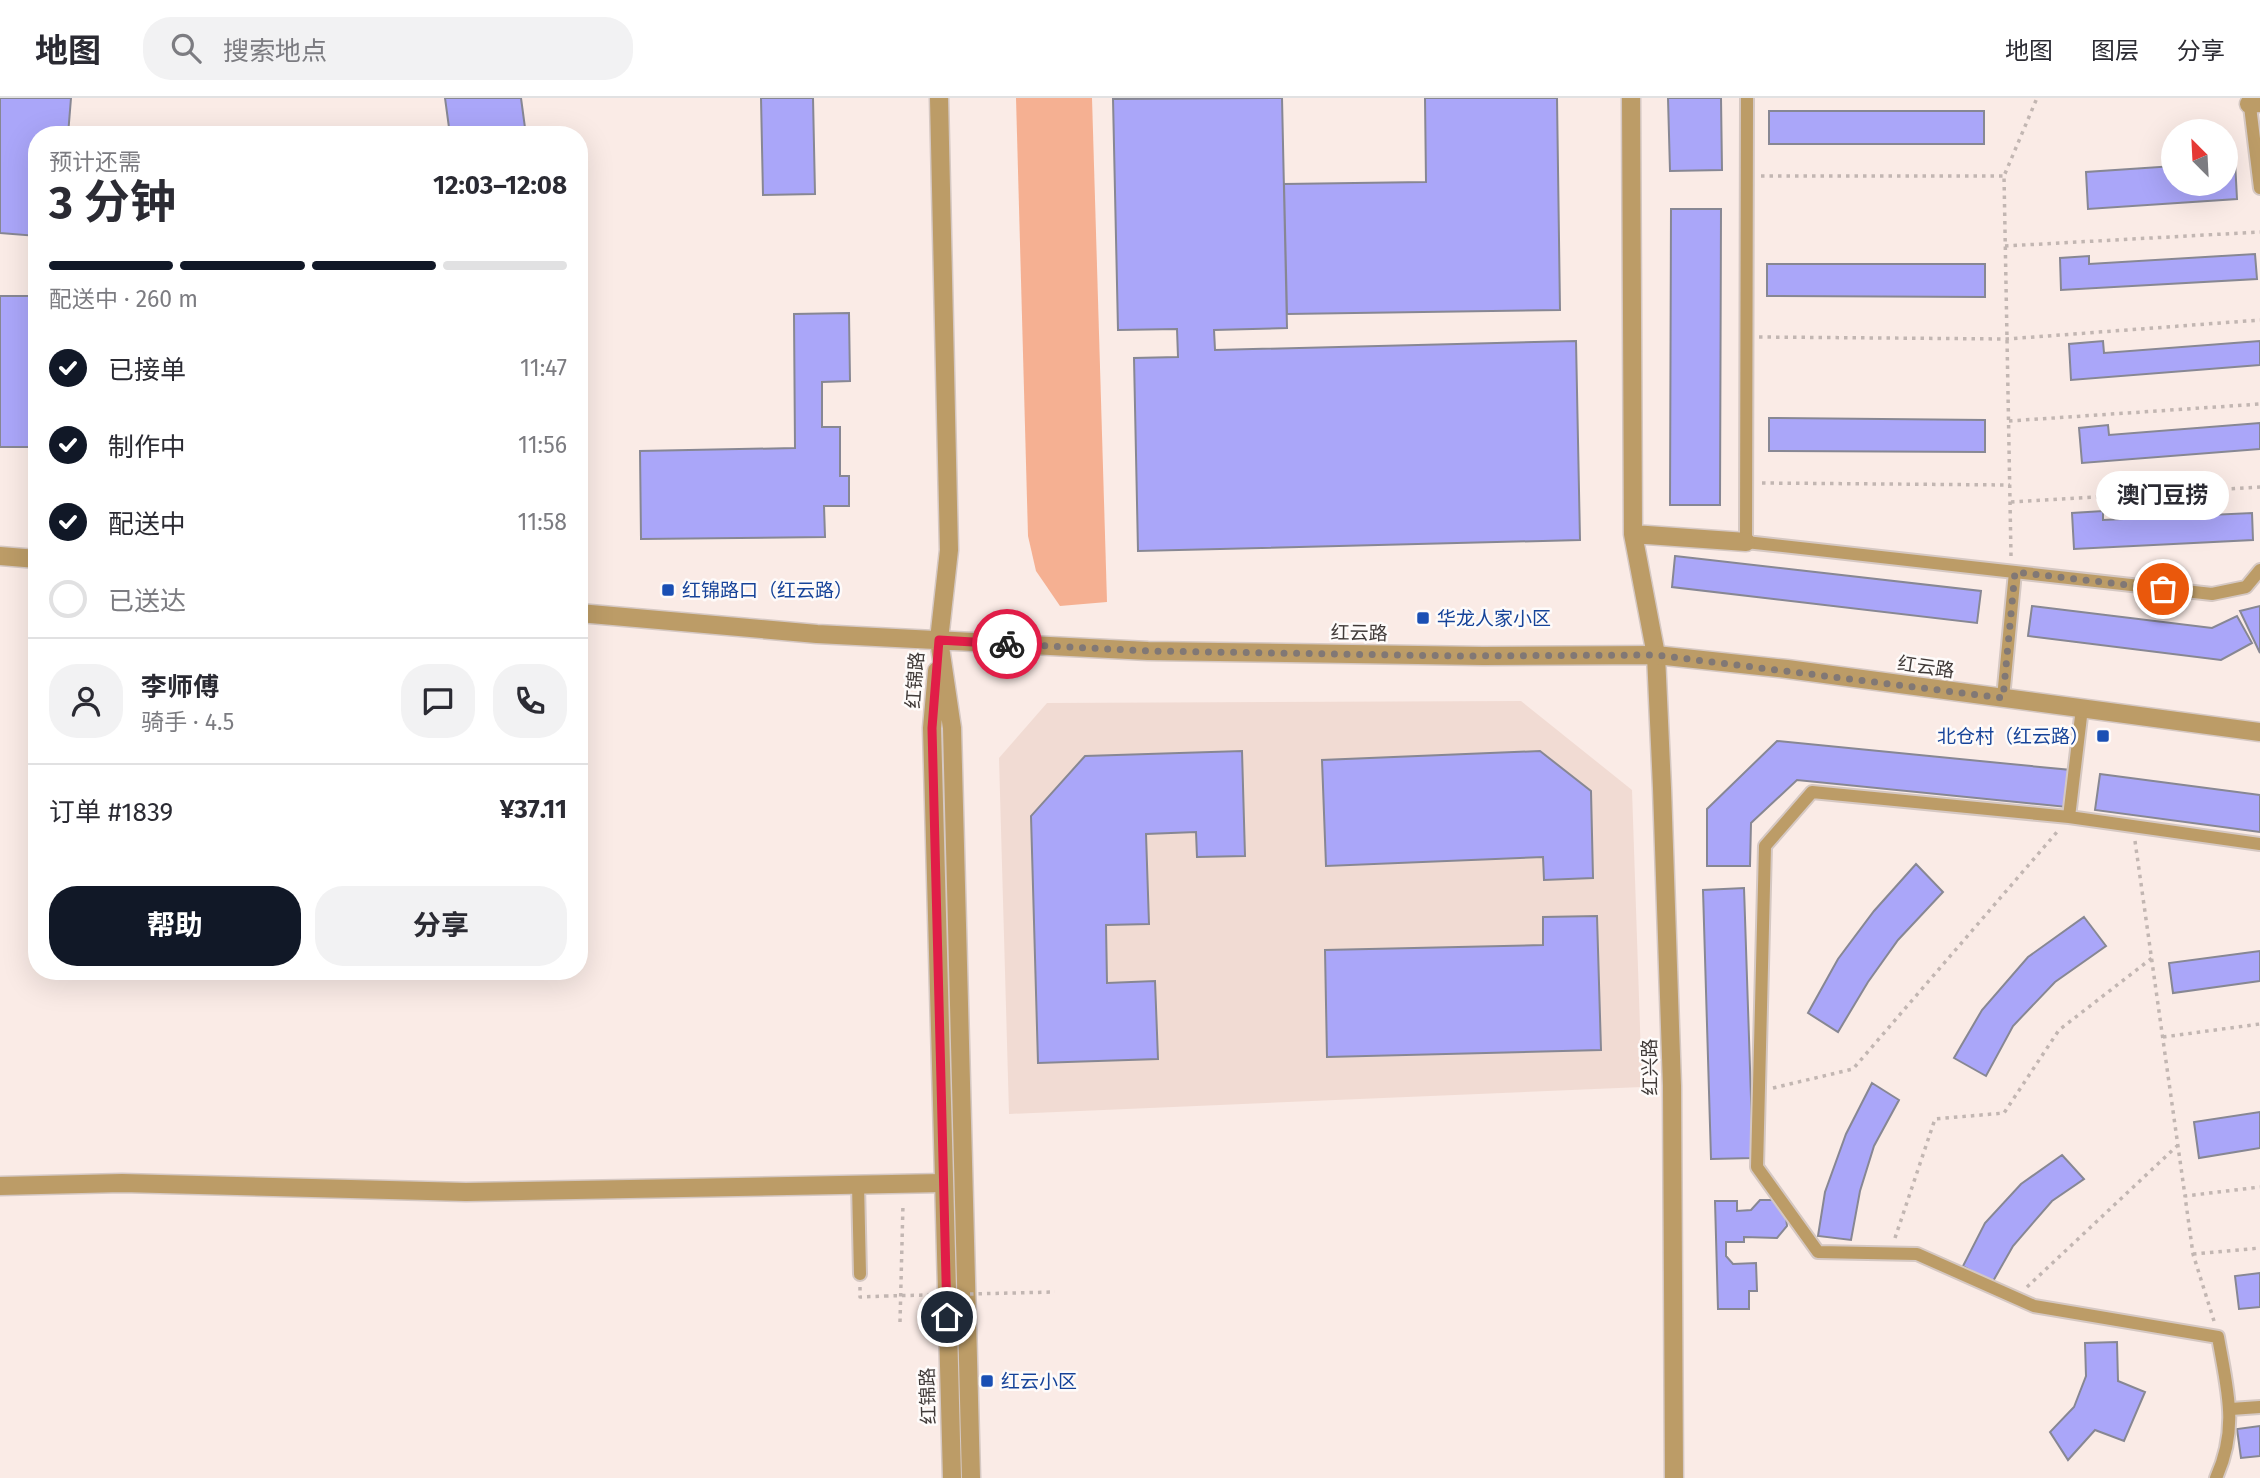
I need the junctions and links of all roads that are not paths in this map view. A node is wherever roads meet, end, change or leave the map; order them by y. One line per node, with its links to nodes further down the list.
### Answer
1 (939, 98): 13 (street)
2 (1631, 98): 6 (street, 红兴路)
3 (1747, 98): 7 (lane)
4 (2253, 102): 5 (lane)
5 (2260, 188)
6 (1633, 534): 7 (street); 14 (street, 红兴路)
7 (1746, 542): 11 (lane)
8 (0, 556): 9 (street)
9 (28, 558)
10 (2260, 570): 11 (lane)
11 (2013, 572): 15 (lane)
12 (588, 614): 13 (street, 红云路)
13 (939, 640): 14 (street, 红云路); 20 (street, 红锦路); 27 (street, 红锦路)
14 (1656, 655): 15 (street, 红云路); 28 (street, 红兴路)
15 (2003, 698): 16 (street, 红云路)
16 (2082, 708): 17 (street, 红云路); 18 (lane)
17 (2260, 732)
18 (2069, 817): 19 (lane); 25 (lane)
19 (2260, 844)
20 (943, 1183): 21 (street); 26 (street, 红锦路)
21 (858, 1184): 22 (street); 23 (lane)
22 (0, 1186)
23 (859, 1274)
24 (2260, 1407): 25 (lane)
25 (2231, 1409): 29 (lane)
26 (952, 1478)
27 (971, 1478)
28 (1674, 1478)
29 (2216, 1478)

